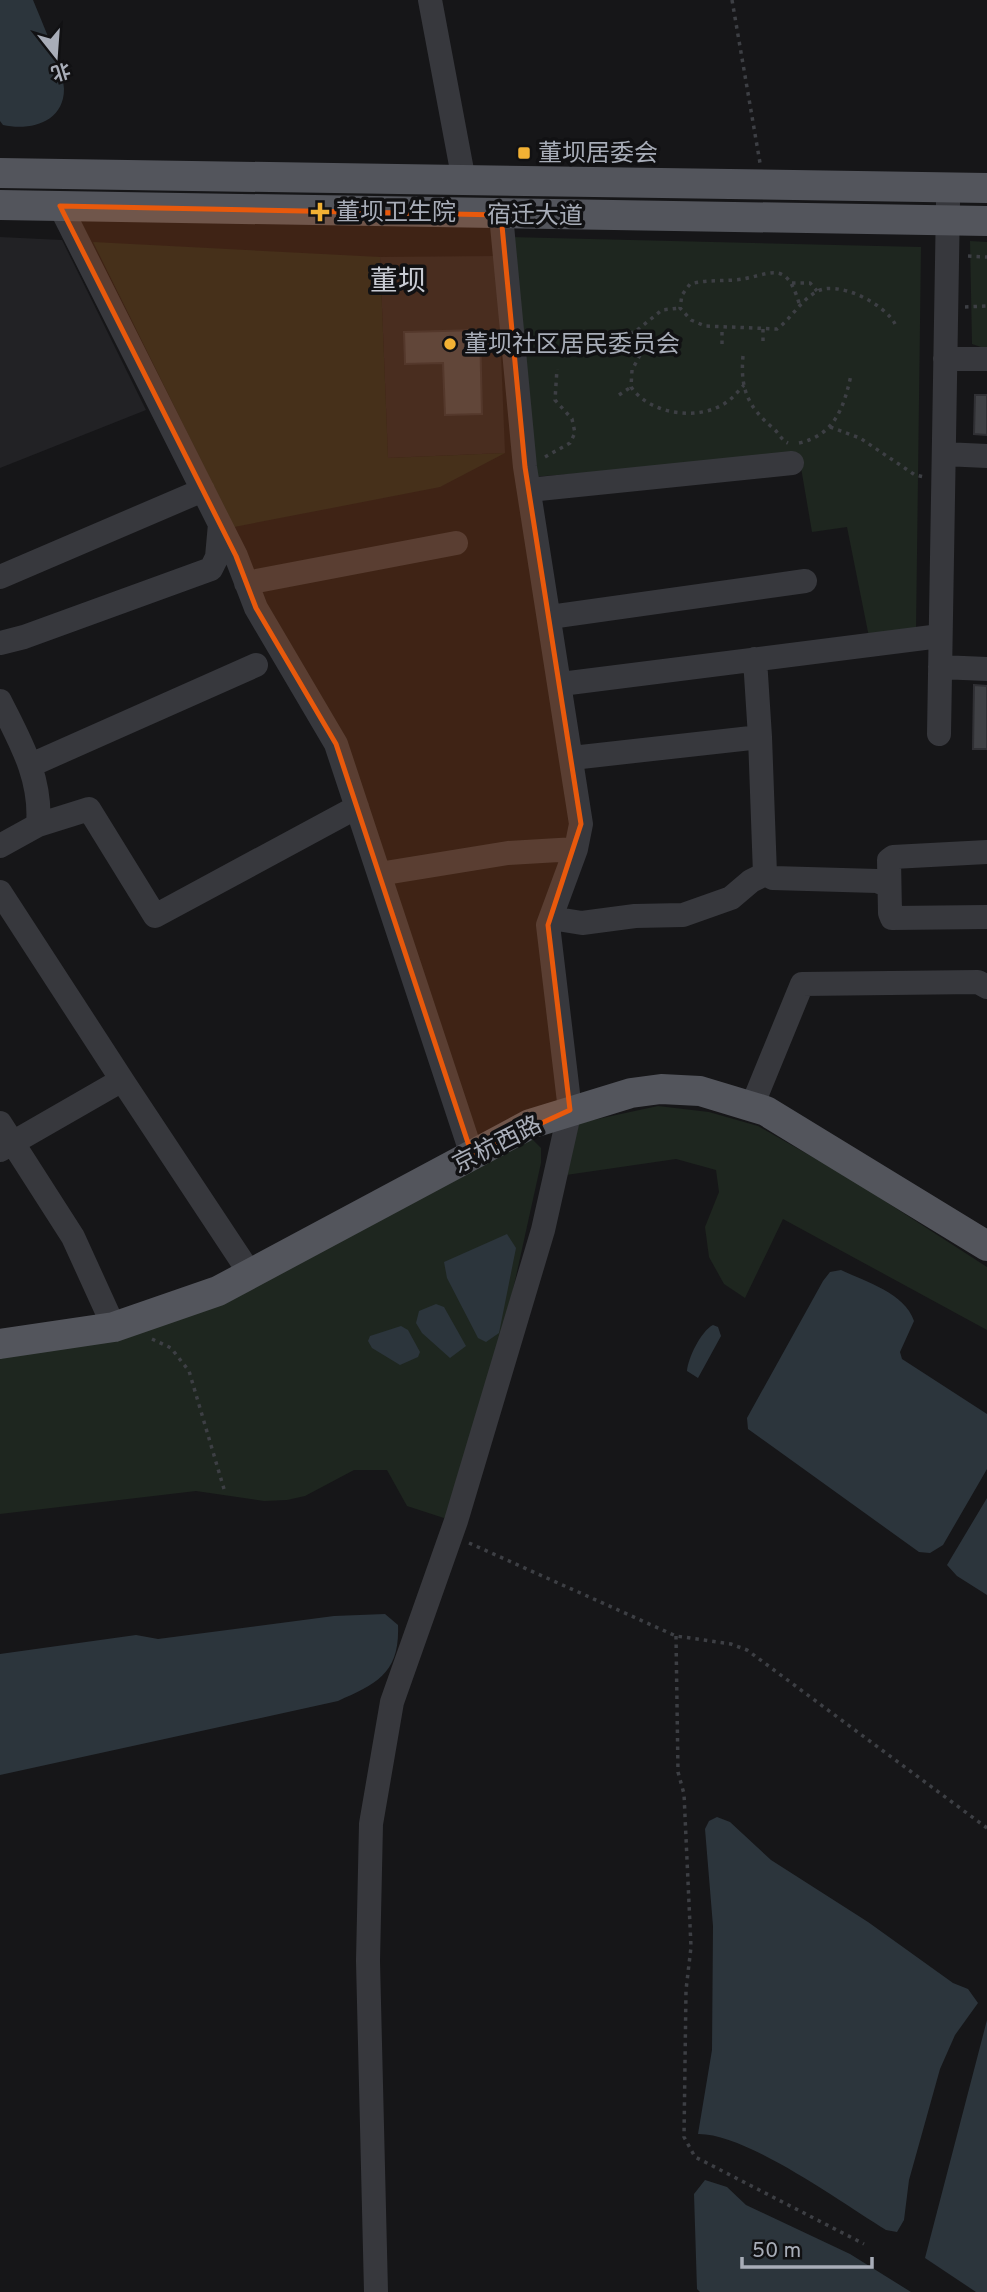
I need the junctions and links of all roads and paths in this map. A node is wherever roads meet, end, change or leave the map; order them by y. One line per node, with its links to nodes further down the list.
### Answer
1 (430, 0): 4 (street)
2 (732, 0): 5 (path)
3 (0, 173): 4 (main road, 宿迁大道)
4 (464, 181): 5 (main road, 宿迁大道)
5 (764, 186): 6 (main road, 宿迁大道)
6 (948, 188): 7 (main road, 宿迁大道); 11 (street)
7 (987, 188)
8 (0, 205): 9 (main road, 宿迁大道)
9 (60, 206): 10 (main road, 宿迁大道); 38 (street)
10 (501, 215): 11 (main road, 宿迁大道); 36 (street)
11 (947, 221): 12 (main road, 宿迁大道); 25 (street)
12 (987, 222)
13 (792, 283): 14 (path); 15 (path); 16 (path)
14 (817, 291): 15 (path); 17 (path)
15 (799, 303): 19 (path)
16 (680, 308): 18 (path); 20 (path)
17 (895, 324)
18 (722, 327): 19 (path); 21 (path)
19 (762, 329): 22 (path)
20 (606, 342)
21 (722, 344)
22 (763, 345)
23 (640, 355): 30 (path)
24 (743, 356): 29 (path)
25 (945, 359): 26 (street); 33 (street)
26 (987, 359)
27 (557, 369): 36 (path)
28 (851, 375): 32 (path)
29 (744, 385): 30 (path); 32 (path)
30 (631, 387): 31 (path)
31 (619, 395)
32 (830, 427): 37 (path)
33 (944, 454): 34 (street); 37 (street)
34 (987, 456)
35 (792, 463): 36 (street)
36 (527, 478): 44 (street)
37 (943, 481): 45 (street)
38 (203, 490): 39 (street); 41 (street)
39 (220, 523): 43 (street); 46 (street)
40 (456, 543): 43 (street)
41 (0, 577)
42 (805, 581): 44 (street)
43 (246, 583): 57 (street)
44 (550, 617): 51 (street)
45 (940, 636): 47 (street); 49 (street)
46 (0, 643)
47 (755, 659): 51 (street); 54 (street)
48 (256, 666): 56 (street)
49 (940, 667): 50 (street); 53 (street)
50 (987, 669)
51 (561, 684): 55 (street)
52 (0, 701): 56 (street)
53 (939, 734)
54 (760, 737): 55 (street); 63 (street)
55 (572, 758): 60 (street)
56 (31, 765): 58 (street)
57 (357, 807): 58 (street); 62 (street)
58 (38, 825): 59 (street)
59 (0, 846)
60 (576, 849): 62 (street); 67 (street)
61 (987, 852): 64 (street)
62 (379, 874): 74 (street)
63 (765, 874): 64 (street); 67 (street)
64 (888, 886): 66 (street)
65 (0, 892): 69 (street)
66 (987, 916)
67 (551, 918): 71 (street)
68 (987, 987): 70 (street)
69 (122, 1080): 73 (street); 76 (street)
70 (752, 1106): 71 (main road, 京杭西路); 75 (main road, 京杭西路)
71 (570, 1110): 74 (main road, 京杭西路); 80 (street)
72 (0, 1123): 73 (street)
73 (7, 1147): 77 (street)
74 (472, 1155): 76 (main road, 京杭西路)
75 (987, 1246)
76 (251, 1275): 77 (main road, 京杭西路)
77 (121, 1325): 78 (main road, 京杭西路); 79 (path)
78 (0, 1344)
79 (224, 1489)
80 (452, 1535): 81 (path); 84 (street)
81 (676, 1636): 82 (path); 83 (path)
82 (987, 1828)
83 (864, 2244)
84 (376, 2292)

